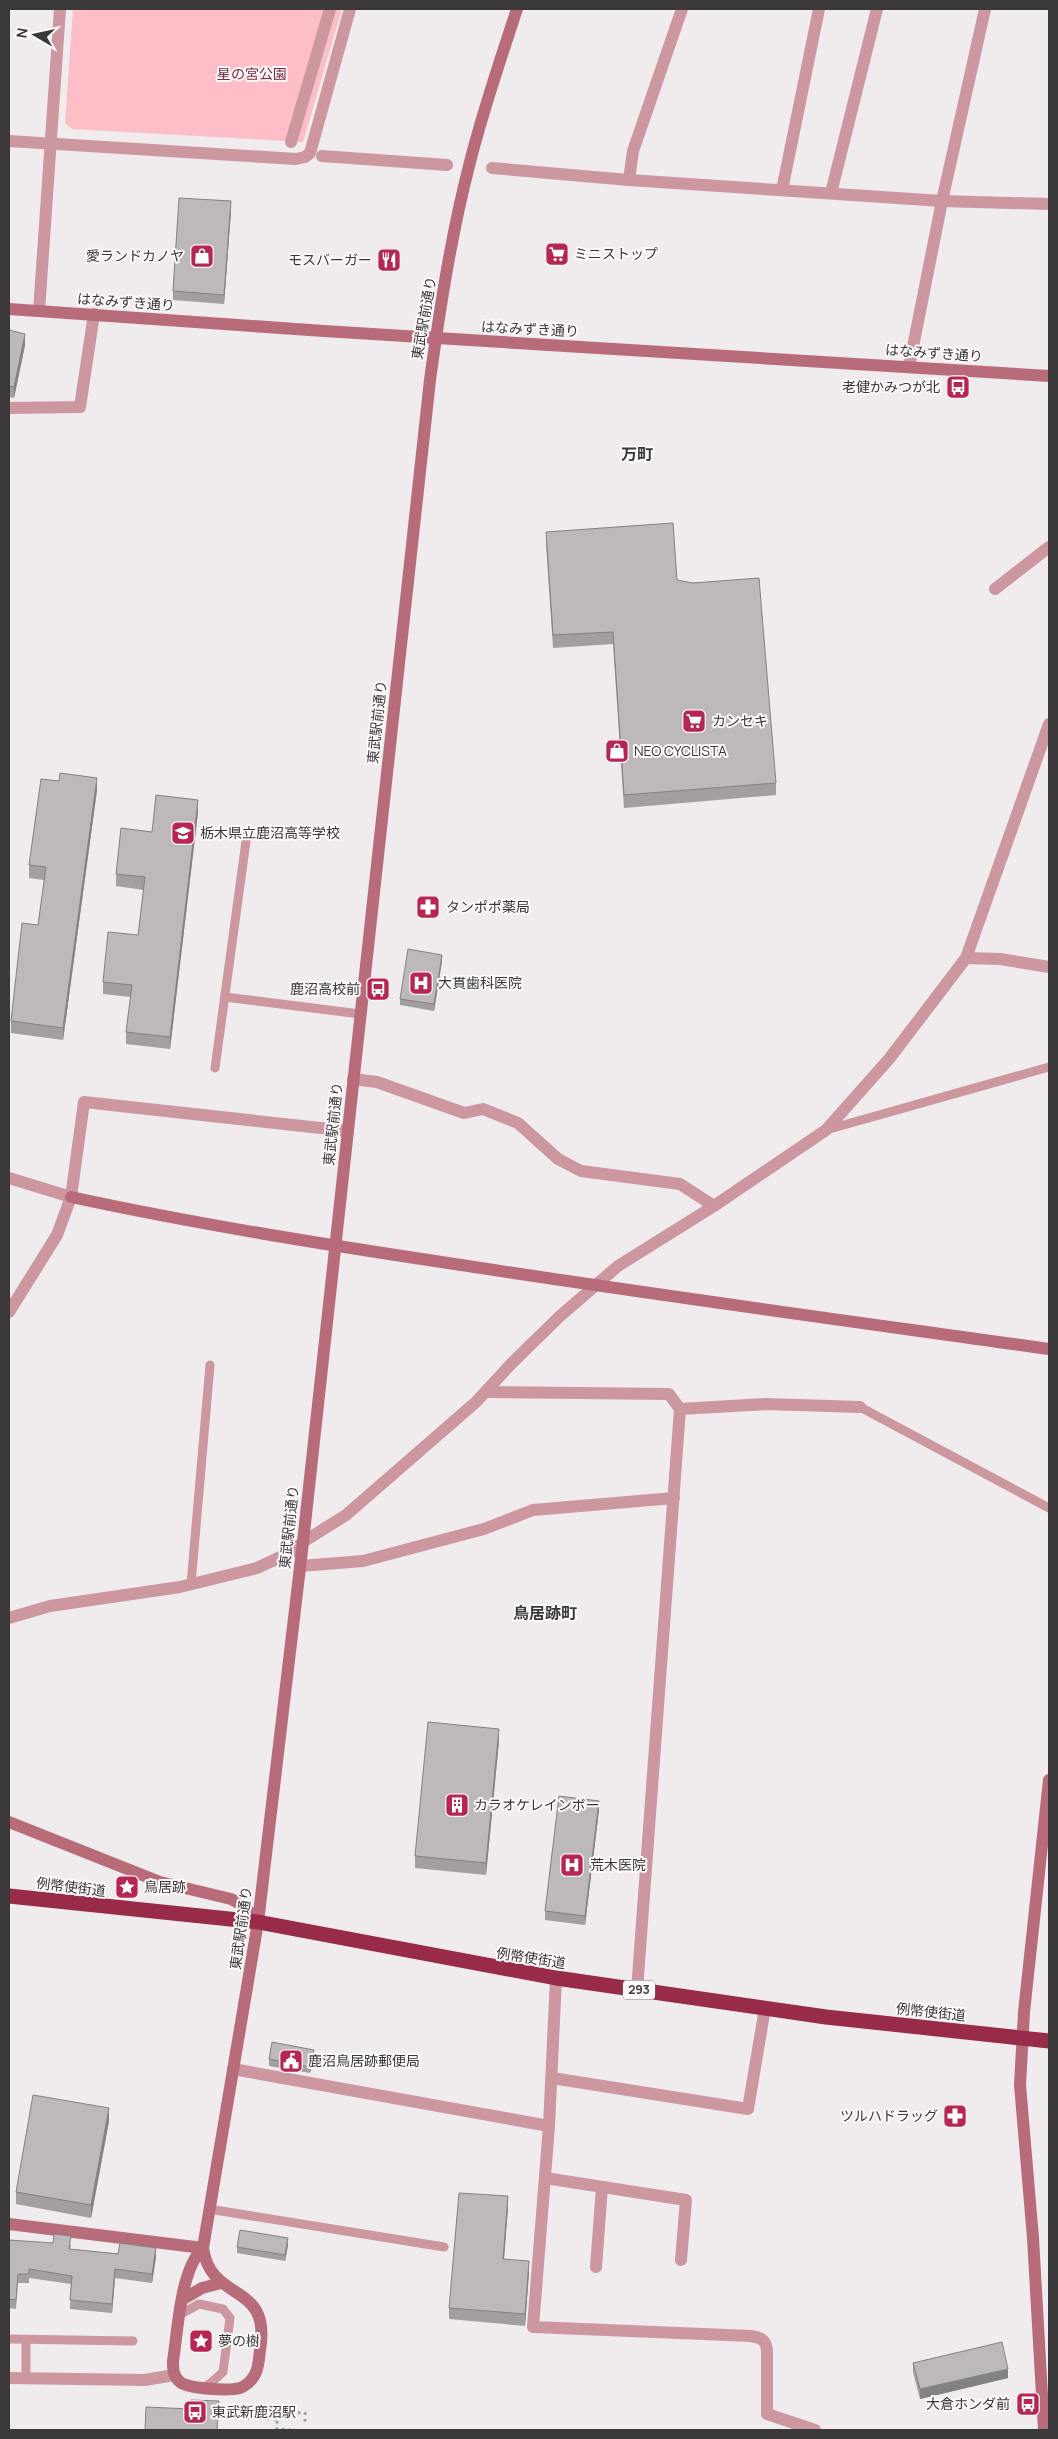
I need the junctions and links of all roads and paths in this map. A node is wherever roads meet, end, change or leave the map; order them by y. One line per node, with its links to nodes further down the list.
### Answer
1 (60, 9): 11 (street)
2 (330, 9): 10 (street)
3 (350, 9): 11 (street)
4 (517, 9): 23 (street, 東武駅前通り)
5 (682, 9): 15 (street)
6 (818, 9): 16 (street)
7 (878, 9): 17 (street)
8 (986, 9): 18 (street)
9 (9, 141): 11 (street)
10 (291, 142)
11 (52, 144): 21 (street)
12 (322, 156): 13 (street)
13 (447, 165)
14 (492, 168): 15 (street)
15 (629, 180): 16 (street)
16 (782, 190): 17 (street)
17 (831, 193): 18 (street)
18 (942, 201): 19 (street); 24 (street)
19 (1049, 204)
20 (9, 309): 21 (street, はなみずき通り)
21 (39, 311): 22 (street, はなみずき通り)
22 (94, 314): 23 (street, はなみずき通り); 26 (street)
23 (436, 338): 24 (street, はなみずき通り); 34 (street, 東武駅前通り)
24 (909, 366): 25 (street, はなみずき通り)
25 (1049, 376)
26 (9, 408)
27 (1049, 548): 28 (street)
28 (995, 589)
29 (1049, 724): 31 (street)
30 (247, 834): 33 (lane)
31 (966, 958): 32 (street); 38 (street)
32 (1049, 967)
33 (224, 997): 34 (lane); 36 (lane)
34 (360, 1014): 37 (street, 東武駅前通り)
35 (1049, 1067): 38 (lane)
36 (215, 1068)
37 (353, 1079): 39 (street, 東武駅前通り); 42 (street)
38 (826, 1130): 42 (street)
39 (348, 1131): 41 (street); 43 (street, 東武駅前通り)
40 (9, 1178): 41 (street)
41 (71, 1197): 43 (street); 45 (street)
42 (714, 1206): 44 (street)
43 (335, 1246): 44 (street); 53 (street, 東武駅前通り)
44 (597, 1286): 46 (street); 48 (street)
45 (9, 1312)
46 (1049, 1349)
47 (210, 1365): 55 (lane)
48 (486, 1392): 50 (street); 53 (street)
49 (860, 1407): 50 (street); 52 (lane)
50 (680, 1409): 51 (street)
51 (674, 1498): 54 (street); 62 (street)
52 (1049, 1508)
53 (302, 1542): 54 (street, 東武駅前通り); 55 (street)
54 (300, 1566): 60 (street, 東武駅前通り)
55 (191, 1584): 56 (street)
56 (9, 1618)
57 (1049, 1780): 64 (street)
58 (9, 1822): 60 (street)
59 (9, 1896): 60 (highway, 例幣使街道 / 293)
60 (258, 1922): 61 (highway, 例幣使街道 / 293); 66 (street, 東武駅前通り)
61 (556, 1978): 62 (highway, 例幣使街道 / 293); 67 (street)
62 (637, 1990): 63 (highway, 例幣使街道 / 293)
63 (765, 2008): 64 (highway, 例幣使街道 / 293); 67 (street)
64 (1023, 2038): 65 (highway, 例幣使街道 / 293); 92 (street)
65 (1049, 2041)
66 (233, 2069): 68 (street); 71 (street, 東武駅前通り)
67 (552, 2078): 68 (street)
68 (549, 2126): 69 (street)
69 (545, 2178): 70 (street); 91 (street)
70 (602, 2187): 75 (street); 76 (street)
71 (209, 2209): 73 (lane); 74 (street, 東武駅前通り)
72 (9, 2224): 74 (street)
73 (444, 2247)
74 (203, 2248): 77 (street); 78 (street)
75 (681, 2260)
76 (596, 2267)
77 (221, 2283): 78 (street); 86 (street)
78 (183, 2299): 79 (street)
79 (181, 2314): 83 (street); 86 (lane)
80 (9, 2339): 81 (lane)
81 (26, 2340): 82 (lane); 85 (lane)
82 (133, 2341)
83 (174, 2375): 85 (street); 86 (street)
84 (9, 2378): 85 (street)
85 (26, 2378)
86 (202, 2388)
87 (210, 2417): 88 (path)
88 (277, 2419): 89 (path); 90 (path)
89 (305, 2424)
90 (290, 2430)
91 (816, 2430)
92 (1044, 2430)

